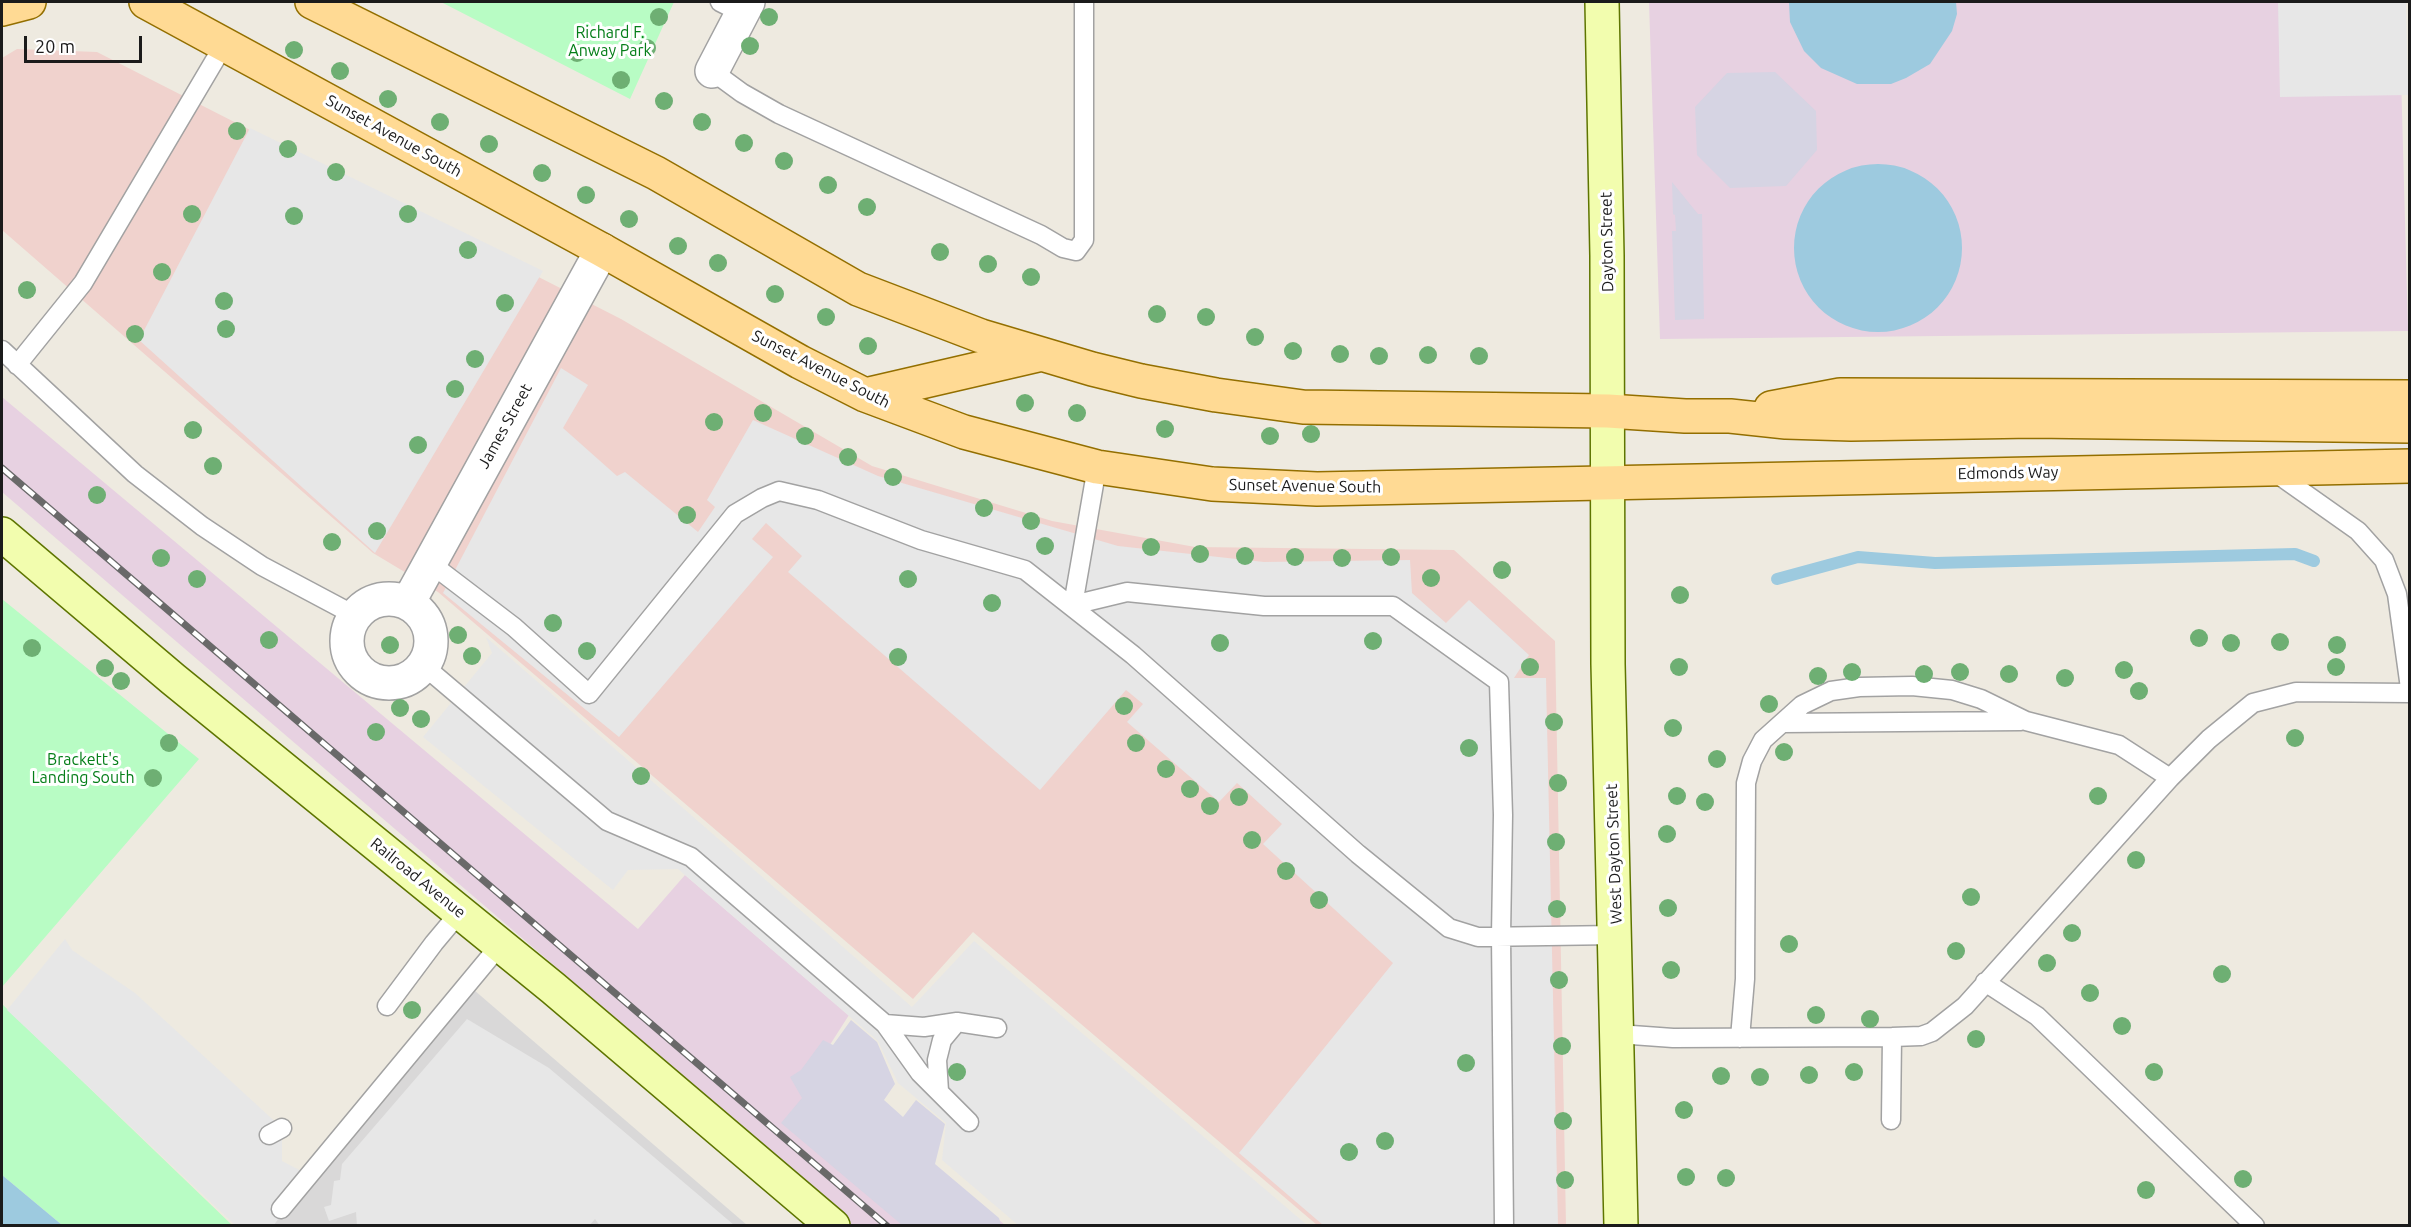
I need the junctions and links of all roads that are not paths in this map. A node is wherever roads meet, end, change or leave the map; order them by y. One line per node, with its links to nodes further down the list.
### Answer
1 (29, 2): 7 (main road)
2 (146, 2): 8 (main road, Sunset Avenue South)
3 (312, 2): 12 (main road)
4 (1084, 2): 9 (lane)
5 (1602, 2): 16 (street, Dayton Street)
6 (736, 5): 9 (street)
7 (2, 9)
8 (225, 43): 10 (main road, Sunset Avenue South); 13 (lane)
9 (712, 71)
10 (602, 250): 14 (main road, Sunset Avenue South); 24 (street, James Street)
11 (2, 350): 13 (lane)
12 (1040, 354): 14 (main road); 16 (main road)
13 (17, 365): 27 (lane)
14 (865, 395): 20 (main road, Sunset Avenue South)
15 (2409, 397): 17 (main road)
16 (1608, 411): 17 (main road); 22 (street, Dayton Street)
17 (1730, 416): 18 (main road)
18 (2409, 426)
19 (2409, 466): 21 (main road, Edmonds Way)
20 (1097, 467): 22 (main road, Sunset Avenue South); 26 (lane)
21 (2270, 469): 22 (main road, Edmonds Way); 29 (lane)
22 (1606, 483): 35 (street, West Dayton Street)
23 (2, 534): 34 (street, Railroad Avenue)
24 (430, 563): 25 (street, James Street); 26 (lane)
25 (408, 603): 27 (street); 28 (street)
26 (1073, 605): 36 (lane); 36 (lane)
27 (356, 616): 28 (street)
28 (424, 666): 41 (lane)
29 (2409, 688)
30 (2409, 693): 33 (lane)
31 (2026, 721): 32 (lane); 32 (lane); 33 (lane)
32 (1783, 723): 45 (lane)
33 (2170, 778): 38 (lane)
34 (460, 912): 37 (street, Railroad Avenue); 39 (lane)
35 (1616, 935): 36 (lane); 43 (street, West Dayton Street)
36 (1501, 936): 51 (lane)
37 (500, 945): 49 (lane); 50 (street, Railroad Avenue)
38 (1985, 982): 44 (lane); 53 (lane)
39 (387, 1006)
40 (957, 1022): 41 (lane); 42 (lane); 46 (lane)
41 (885, 1024): 46 (lane)
42 (997, 1028)
43 (1618, 1034): 45 (lane); 52 (street, West Dayton Street)
44 (1892, 1037): 45 (lane); 47 (lane)
45 (1740, 1038)
46 (939, 1091): 48 (lane)
47 (1891, 1120)
48 (969, 1122)
49 (281, 1209)
50 (833, 1226)
51 (1504, 1226)
52 (1621, 1226)
53 (2255, 1226)

